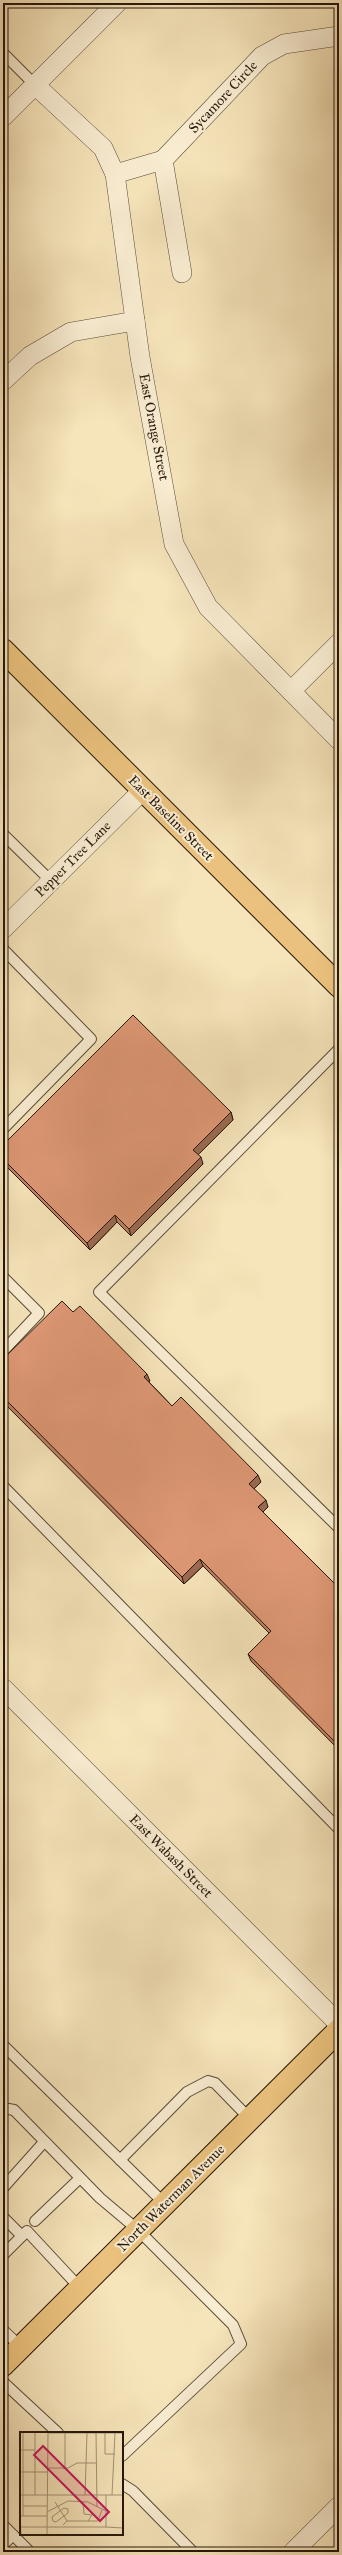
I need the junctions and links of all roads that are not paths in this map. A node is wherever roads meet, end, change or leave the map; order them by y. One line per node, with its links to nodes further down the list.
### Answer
1 (117, 3): 4 (street)
2 (339, 36): 6 (street, Sycamore Circle)
3 (3, 53): 4 (lane)
4 (35, 85): 5 (street); 7 (street, East Orange Street)
5 (3, 116)
6 (164, 160): 7 (street); 8 (street)
7 (114, 174): 9 (street, East Orange Street)
8 (182, 273)
9 (135, 321): 10 (street); 13 (street, East Orange Street)
10 (3, 381)
11 (339, 642): 13 (street)
12 (3, 650): 15 (main road, East Baseline Street)
13 (291, 691): 14 (street, East Orange Street)
14 (339, 740)
15 (143, 790): 17 (street, Pepper Tree Lane); 20 (main road, East Baseline Street)
16 (3, 834): 17 (lane)
17 (51, 881): 18 (street, Pepper Tree Lane)
18 (4, 927)
19 (3, 949): 22 (lane)
20 (339, 986)
21 (339, 1049): 26 (lane)
22 (3, 1129)
23 (3, 1277): 24 (lane)
24 (3, 1351)
25 (3, 1486): 28 (lane)
26 (339, 1528)
27 (3, 1688): 29 (street, East Wabash Street)
28 (339, 1829)
29 (339, 2024)
30 (339, 2030): 33 (main road, North Waterman Avenue)
31 (3, 2045): 35 (lane)
32 (3, 2108): 34 (lane)
33 (250, 2119): 35 (lane); 38 (main road, North Waterman Avenue)
34 (44, 2142): 36 (lane); 37 (lane)
35 (120, 2160): 38 (lane)
36 (80, 2178): 40 (lane); 41 (lane)
37 (3, 2188)
38 (165, 2204): 41 (main road, North Waterman Avenue)
39 (3, 2217): 42 (lane)
40 (35, 2221)
41 (138, 2230): 44 (main road, North Waterman Avenue); 50 (lane)
42 (22, 2236): 43 (lane); 44 (lane)
43 (3, 2255)
44 (80, 2288): 46 (main road, North Waterman Avenue)
45 (3, 2330): 46 (lane)
46 (21, 2347): 47 (main road, North Waterman Avenue)
47 (3, 2365)
48 (3, 2382): 49 (lane)
49 (57, 2432)
50 (123, 2455)
51 (123, 2485): 57 (lane)
52 (339, 2506): 58 (street)
53 (3, 2525): 54 (lane)
54 (12, 2535): 55 (lane); 56 (lane)
55 (3, 2545)
56 (26, 2552)
57 (193, 2552)
58 (294, 2552)

